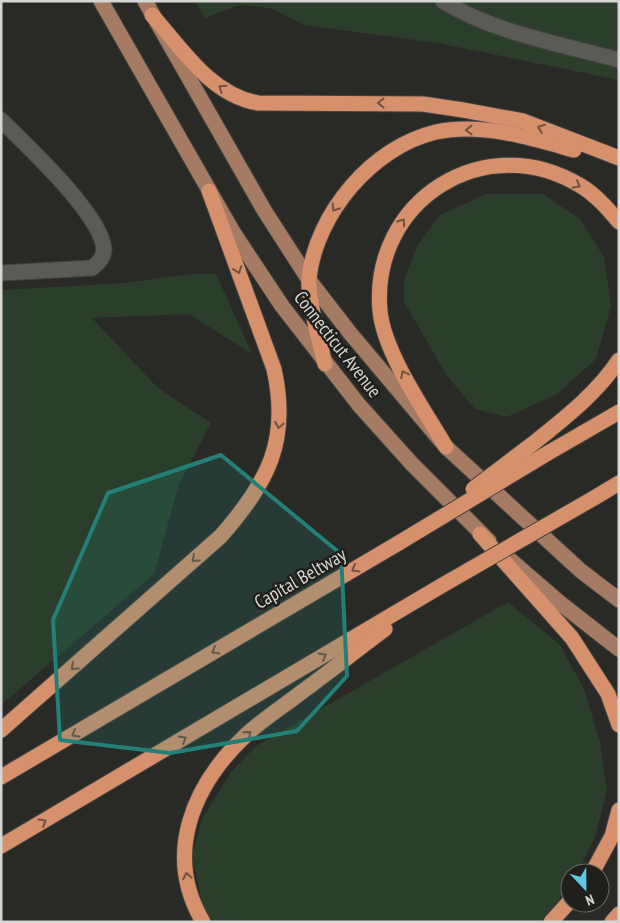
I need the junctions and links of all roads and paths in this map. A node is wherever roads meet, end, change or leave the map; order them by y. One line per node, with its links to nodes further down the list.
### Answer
1 (101, 1): 8 (main road, Connecticut Avenue)
2 (144, 1): 4 (main road, Connecticut Avenue)
3 (443, 1): 5 (street)
4 (152, 15): 7 (highway, one-way to 4); 11 (main road, Connecticut Avenue)
5 (619, 60)
6 (1, 120): 10 (street)
7 (619, 160): 11 (highway, one-way to 11)
8 (209, 191): 13 (main road, Connecticut Avenue); 23 (highway, one-way to 23)
9 (619, 222): 15 (highway, one-way to 9)
10 (1, 273)
11 (309, 280): 13 (highway); 15 (main road, Connecticut Avenue)
12 (619, 360): 18 (highway, bridge)
13 (325, 364): 17 (main road, Connecticut Avenue)
14 (619, 412): 18 (highway, Capital Beltway, bridge)
15 (446, 447): 20 (main road, Connecticut Avenue)
16 (619, 483): 19 (highway, bridge)
17 (480, 534): 21 (main road, Connecticut Avenue); 22 (highway)
18 (397, 544): 24 (highway, Capital Beltway, one-way to 24)
19 (441, 586): 26 (highway, one-way to 19); 30 (highway, one-way to 19)
20 (619, 600)
21 (619, 649)
22 (619, 725)
23 (1, 730)
24 (1, 777)
25 (619, 810): 27 (highway)
26 (1, 846)
27 (597, 863)
28 (560, 912): 31 (highway)
29 (619, 914): 32 (highway)
30 (203, 922)
31 (551, 922)
32 (612, 922)

